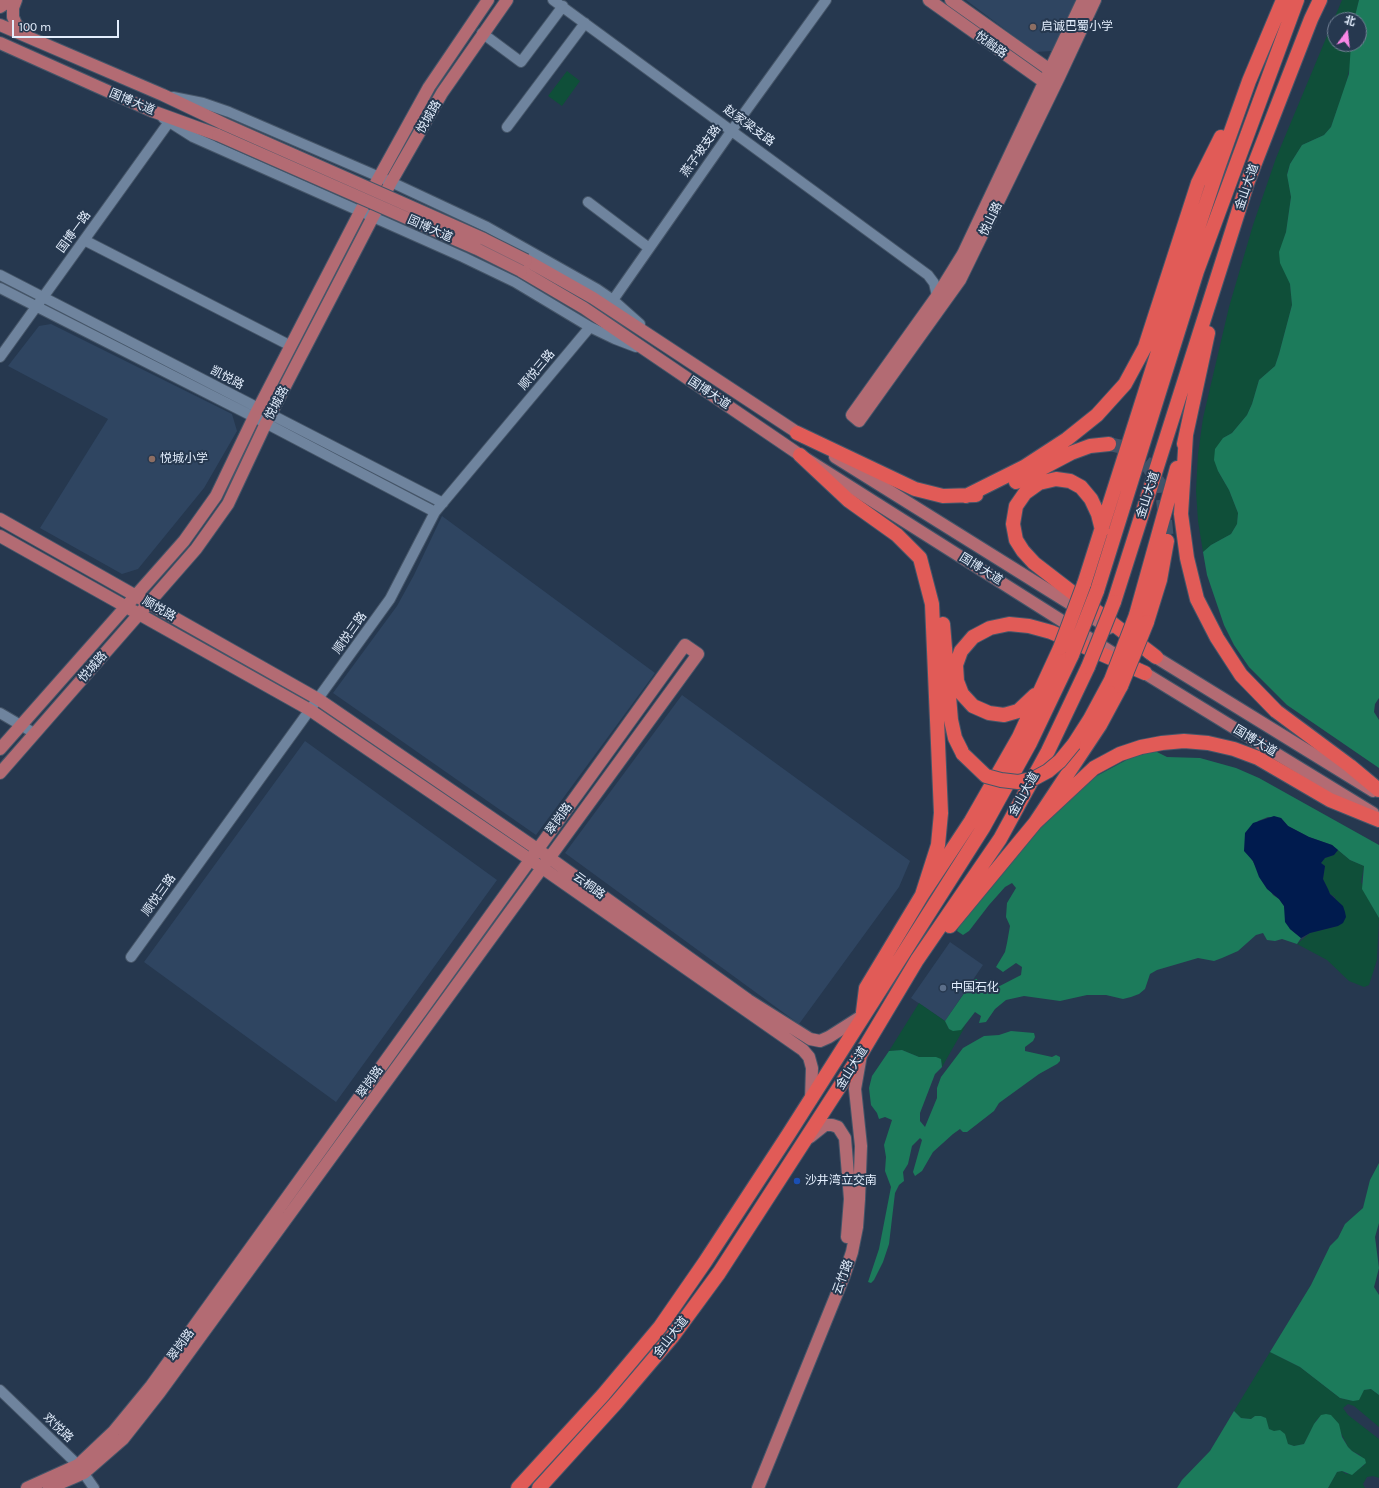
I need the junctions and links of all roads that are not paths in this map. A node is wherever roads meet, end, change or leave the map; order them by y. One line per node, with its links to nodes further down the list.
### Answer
1 (11, 0): 15 (main road)
2 (16, 0): 19 (main road)
3 (488, 0): 30 (main road, 悦城路)
4 (507, 0): 18 (main road, 悦城路)
5 (553, 0): 14 (street, 赵家梁支路)
6 (826, 0): 29 (street, 燕子坡支路)
7 (929, 0): 23 (main road, 悦融路)
8 (952, 0): 21 (main road, 悦融路)
9 (1083, 0): 21 (main road, 悦山路)
10 (1095, 0): 21 (main road, 悦山路)
11 (1283, 0): 22 (highway)
12 (1297, 0): 71 (highway, 金山大道, bridge)
13 (1320, 0): 41 (highway, 金山大道)
14 (563, 6): 16 (street, 赵家梁支路); 18 (street)
15 (0, 7)
16 (585, 23): 27 (street); 29 (street, 赵家梁支路)
17 (0, 24): 19 (main road, 国博大道)
18 (482, 33): 31 (main road, 悦城路)
19 (28, 37): 24 (main road, 国博大道)
20 (0, 43): 25 (main road, 国博大道)
21 (1055, 74): 23 (main road, 悦山路)
22 (1249, 81): 58 (highway); 62 (highway)
23 (1049, 86): 38 (main road, 悦山路); 43 (main road, 悦山路)
24 (163, 95): 28 (main road, 国博大道); 30 (street)
25 (152, 111): 26 (street); 28 (main road, 国博大道)
26 (169, 122): 33 (street); 35 (street, 国博一路)
27 (507, 127)
28 (221, 130): 37 (main road, 国博大道, bridge)
29 (732, 130): 36 (street, 燕子坡支路); 39 (street, 赵家梁支路)
30 (379, 177): 31 (street); 33 (main road, 悦城路)
31 (391, 182): 34 (main road, 悦城路); 45 (street)
32 (588, 202): 36 (street)
33 (360, 212): 34 (street); 49 (main road, 悦城路)
34 (373, 217): 47 (street); 53 (main road, 悦城路)
35 (84, 240): 44 (street, 国博一路); 49 (street)
36 (649, 248): 45 (street, 燕子坡支路)
37 (523, 266): 48 (main road, 国博大道); 50 (main road, 国博大道)
38 (951, 274): 39 (street); 43 (main road, 悦山路)
39 (928, 275): 43 (street)
40 (0, 276): 44 (street, 凯悦路)
41 (1218, 278): 55 (highway); 94 (highway, 金山大道, bridge)
42 (0, 288): 46 (street, 凯悦路)
43 (937, 296)
44 (43, 297): 46 (street, 国博一路); 52 (street, 凯悦路)
45 (613, 300): 48 (street)
46 (37, 306): 51 (street, 国博一路); 52 (street, 凯悦路)
47 (590, 327): 50 (street); 59 (street, 顺悦三路)
48 (657, 340): 54 (main road, 国博大道)
49 (291, 346): 52 (main road, 悦城路)
50 (647, 351): 57 (main road, 国博大道)
51 (0, 357)
52 (256, 412): 53 (street, 凯悦路); 66 (main road, 悦城路)
53 (269, 419): 59 (street, 凯悦路); 60 (street, 凯悦路); 67 (main road, 悦城路)
54 (797, 433): 58 (highway); 72 (main road, 国博大道)
55 (1186, 435): 70 (highway); 83 (highway)
56 (1109, 444): 58 (highway)
57 (800, 455): 65 (highway); 73 (main road, 国博大道)
58 (966, 496)
59 (443, 503): 60 (street, 顺悦三路)
60 (435, 512): 76 (street, 顺悦三路)
61 (0, 518): 66 (main road, 顺悦路)
62 (1102, 531): 71 (highway, bridge); 72 (highway)
63 (0, 536): 68 (main road, 顺悦路)
64 (1167, 541): 70 (highway)
65 (920, 558): 74 (highway, bridge); 92 (highway)
66 (135, 595): 67 (main road, 顺悦路); 68 (main road, 悦城路)
67 (148, 603): 69 (main road, 悦城路); 76 (main road, 顺悦路)
68 (126, 606): 69 (main road, 顺悦路); 79 (main road, 悦城路)
69 (139, 614): 77 (main road, 顺悦路); 80 (main road, 悦城路)
70 (1142, 619): 74 (highway, bridge)
71 (1066, 652): 75 (highway); 95 (highway, 金山大道)
72 (1156, 657): 84 (main road, 国博大道)
73 (1146, 673): 75 (highway); 85 (main road, 国博大道)
74 (1116, 683): 87 (highway)
75 (1043, 686): 92 (highway)
76 (318, 699): 77 (street, 顺悦三路); 88 (main road, 云桐路)
77 (310, 710): 90 (main road, 云桐路); 93 (street, 顺悦三路)
78 (0, 713): 79 (street)
79 (20, 725): 80 (street); 81 (main road, 悦城路)
80 (34, 733): 82 (main road, 悦城路)
81 (0, 749)
82 (0, 773)
83 (1379, 790)
84 (1379, 795)
85 (1379, 816)
86 (1379, 820): 87 (highway)
87 (1035, 823): 94 (highway)
88 (537, 849): 89 (main road, 云桐路); 89 (main road, 翠岗路); 90 (main road, 翠岗路)
89 (549, 857): 91 (main road, 翠岗路); 95 (main road, 云桐路)
90 (530, 859): 91 (main road, 云桐路); 100 (main road, 翠岗路)
91 (541, 867): 97 (main road, 云桐路); 100 (main road, 翠岗路)
92 (922, 895): 95 (highway)
93 (131, 957)
94 (905, 980): 96 (highway, 金山大道)
95 (863, 1016): 97 (highway, 金山大道)
96 (862, 1052): 98 (highway, 金山大道); 107 (main road, 云竹路)
97 (810, 1100): 104 (highway, 金山大道)
98 (806, 1141): 105 (highway, 金山大道); 106 (main road, 云竹路)
99 (0, 1390): 100 (street, 欢悦路)
100 (81, 1469): 101 (main road, 翠岗路); 102 (main road, 翠岗路); 103 (street, 欢悦路)
101 (27, 1488)
102 (48, 1488)
103 (94, 1488)
104 (518, 1488)
105 (539, 1488)
106 (750, 1488)
107 (758, 1488)

